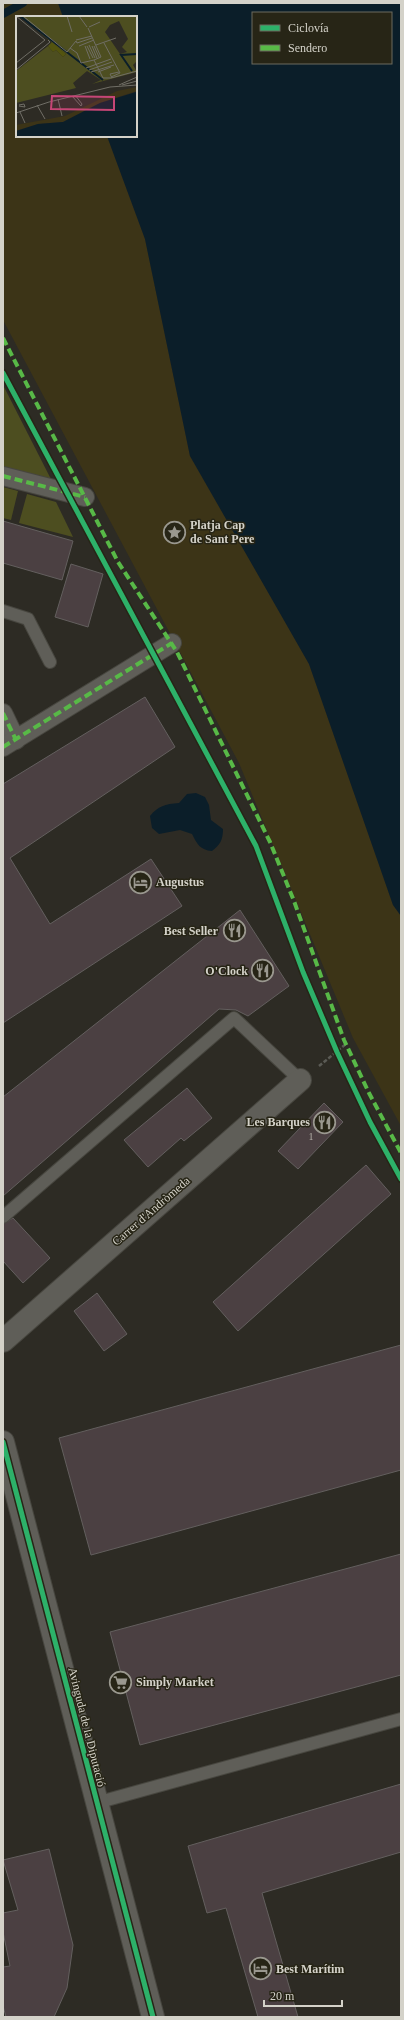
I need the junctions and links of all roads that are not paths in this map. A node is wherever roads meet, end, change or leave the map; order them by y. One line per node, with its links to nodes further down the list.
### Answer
1 (3, 476): 2 (street)
2 (85, 497)
3 (3, 611): 5 (lane)
4 (172, 643): 7 (street)
5 (50, 662)
6 (3, 713): 7 (street)
7 (9, 744)
8 (300, 1080): 9 (lane); 10 (street, Carrer d'Andròmeda)
9 (3, 1217)
10 (3, 1341)
11 (3, 1442): 13 (street, Avinguda de la Diputació)
12 (401, 1719): 13 (lane)
13 (96, 1803): 14 (street, Avinguda de la Diputació)
14 (153, 2017)

